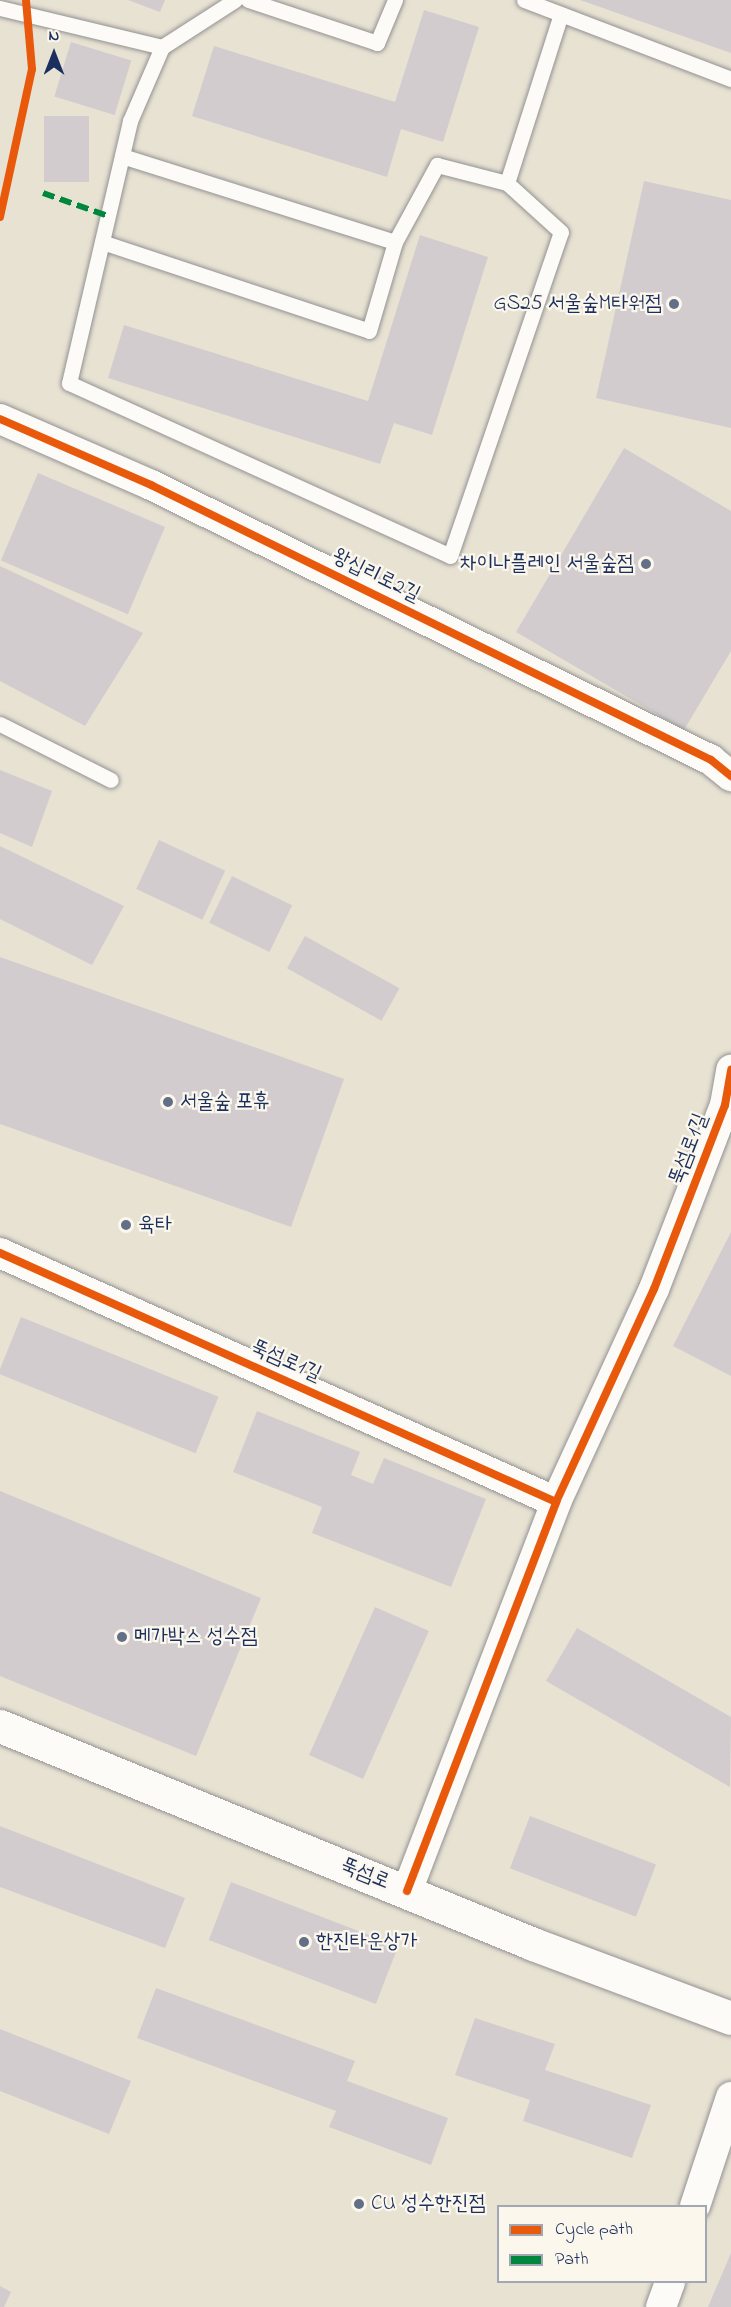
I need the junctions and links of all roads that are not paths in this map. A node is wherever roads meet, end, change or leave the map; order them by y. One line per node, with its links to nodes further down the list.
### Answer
1 (235, 0): 7 (lane)
2 (248, 0): 3 (lane)
3 (395, 0)
4 (524, 0): 6 (lane)
5 (0, 8): 7 (lane)
6 (561, 14): 8 (lane); 10 (lane)
7 (162, 47): 9 (lane)
8 (731, 79)
9 (122, 156): 11 (lane); 12 (lane)
10 (507, 183): 11 (lane); 12 (lane)
11 (102, 242): 12 (lane)
12 (394, 242)
13 (0, 418): 15 (street, 왕십리로2길)
14 (0, 724): 16 (lane)
15 (731, 776)
16 (111, 780)
17 (731, 1070): 18 (street, 뚝섬로1길)
18 (728, 1106): 20 (street, 뚝섬로1길)
19 (0, 1252): 20 (street, 뚝섬로1길)
20 (556, 1502): 22 (street, 뚝섬로1길)
21 (0, 1726): 22 (main road, 뚝섬로)
22 (407, 1891): 23 (main road, 뚝섬로)
23 (731, 2018)
24 (731, 2097): 25 (street)
25 (695, 2205)
26 (670, 2283): 27 (street)
27 (662, 2307)

